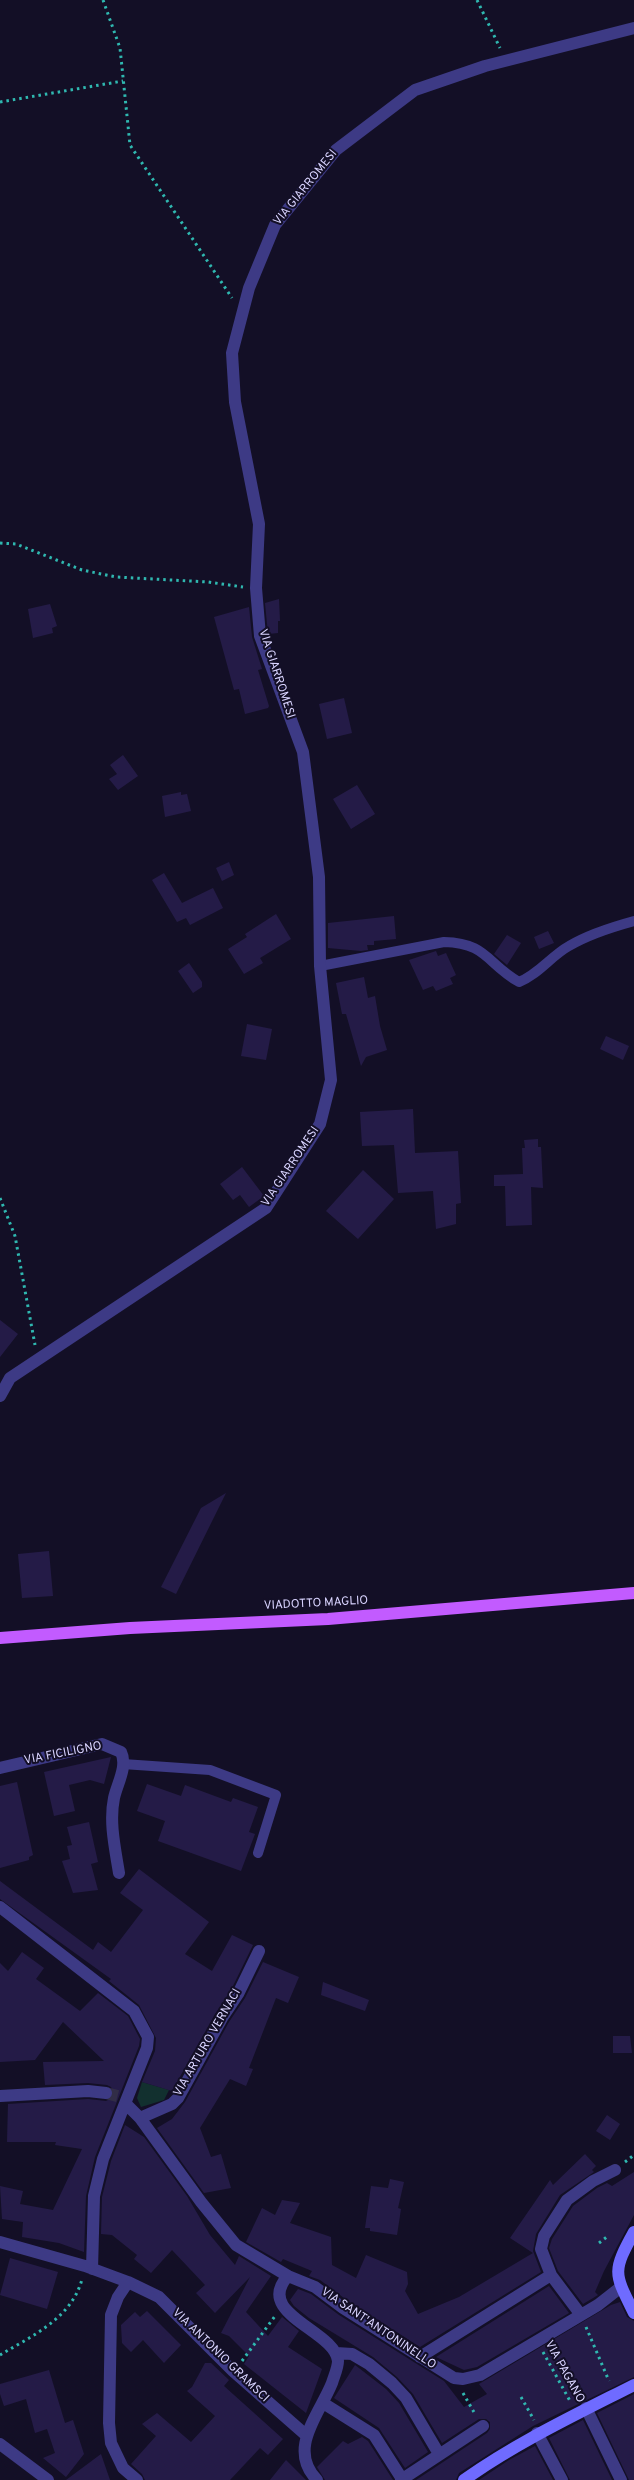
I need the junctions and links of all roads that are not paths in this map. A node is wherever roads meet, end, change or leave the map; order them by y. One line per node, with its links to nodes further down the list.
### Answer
1 (634, 28): 3 (street, VIA GIARROMESI)
2 (634, 922): 3 (lane)
3 (320, 966): 4 (street, VIA GIARROMESI)
4 (0, 1396)
5 (634, 1593): 6 (main road, VIADOTTO MAGLIO)
6 (0, 1638)
7 (124, 1764): 8 (street, VIA FICILIGNO); 9 (lane); 10 (street)
8 (0, 1768)
9 (258, 1853)
10 (119, 1873)
11 (0, 1907): 15 (street)
12 (258, 1951): 16 (street, VIA ARTURO VERNACI)
13 (106, 2094): 14 (street)
14 (0, 2096)
15 (125, 2100): 16 (street, VIA SANT'ANTONINELLO); 20 (street)
16 (140, 2118): 22 (street, VIA SANT'ANTONINELLO)
17 (615, 2170): 21 (street)
18 (634, 2232): 24 (main road)
19 (0, 2242): 20 (street, VIA ANTONIO GRAMSCI)
20 (89, 2268): 23 (street, VIA ANTONIO GRAMSCI)
21 (551, 2275): 26 (street); 28 (street)
22 (288, 2276): 27 (street); 28 (street, VIA SANT'ANTONINELLO)
23 (128, 2282): 34 (street, VIA ANTONIO GRAMSCI); 38 (street)
24 (621, 2287): 25 (main road); 26 (street, VIA SANT'ANTONINELLO)
25 (634, 2313)
26 (581, 2315): 28 (street, VIA SANT'ANTONINELLO)
27 (336, 2353): 30 (street); 36 (street)
28 (420, 2357)
29 (633, 2387): 31 (main road)
30 (323, 2403): 34 (street); 40 (street)
31 (581, 2410): 33 (main road); 43 (street)
32 (482, 2426): 36 (street)
33 (537, 2433): 41 (main road); 42 (street)
34 (307, 2436): 39 (street)
35 (0, 2444): 37 (street)
36 (439, 2454): 40 (street)
37 (48, 2480)
38 (138, 2480)
39 (317, 2480)
40 (401, 2480)
41 (464, 2480)
42 (562, 2480)
43 (621, 2480)

